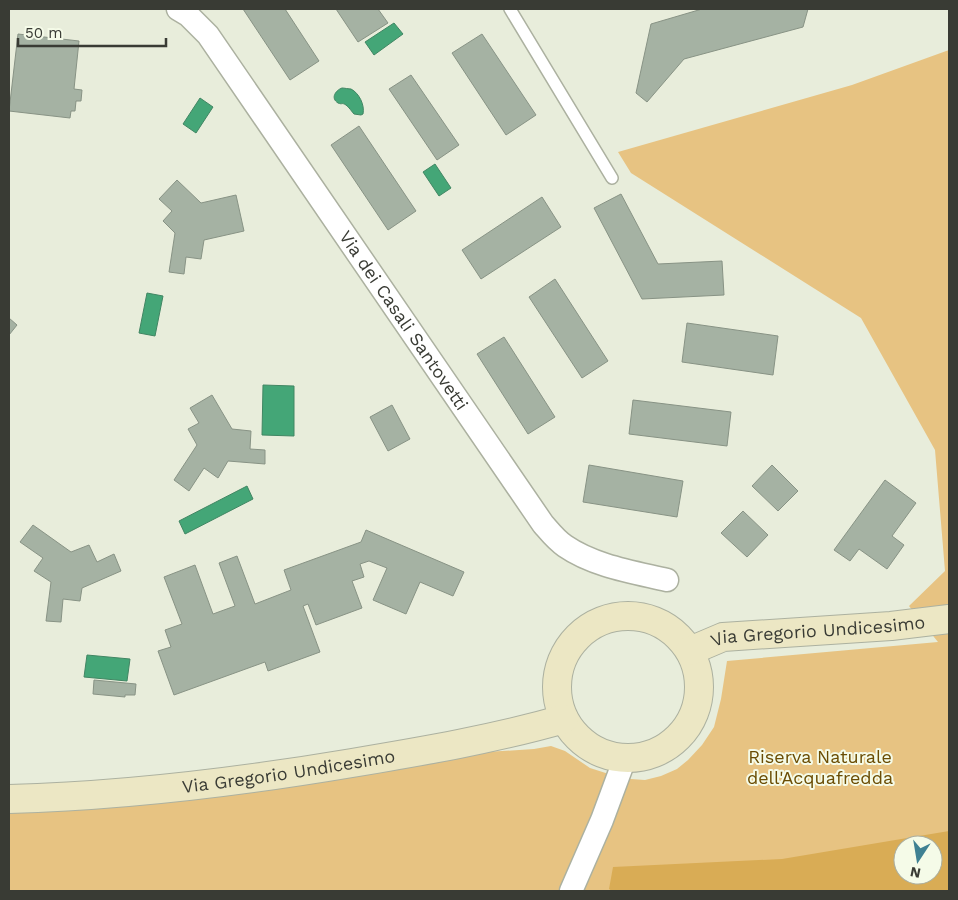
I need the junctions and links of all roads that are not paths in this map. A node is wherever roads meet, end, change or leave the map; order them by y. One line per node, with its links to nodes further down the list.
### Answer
1 (178, 9): 4 (street, Via dei Casali Santovetti)
2 (510, 9): 3 (lane)
3 (612, 178)
4 (668, 580)
5 (949, 619): 6 (street, Via Gregorio Undicesimo)
6 (690, 651): 7 (street); 8 (street)
7 (564, 719): 8 (street); 9 (street, Via Gregorio Undicesimo)
8 (625, 758): 10 (street)
9 (9, 799)
10 (571, 891)

